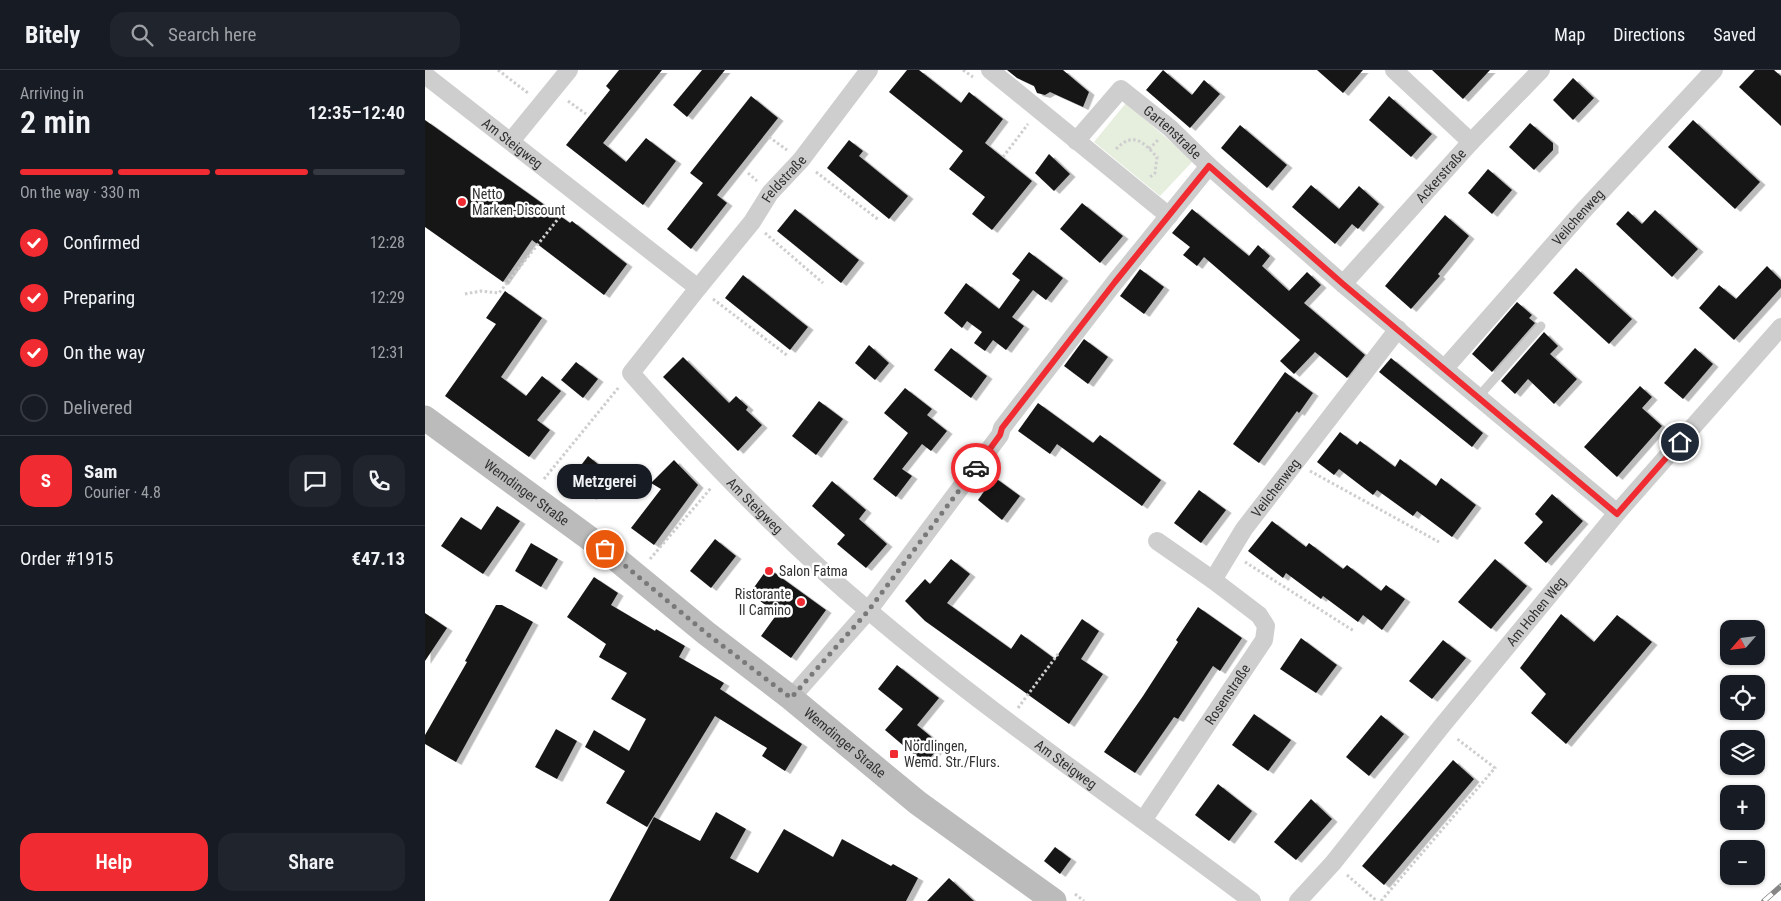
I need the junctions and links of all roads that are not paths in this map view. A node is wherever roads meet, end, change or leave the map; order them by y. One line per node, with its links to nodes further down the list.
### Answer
1 (569, 70): 8 (street)
2 (869, 70): 14 (street, Feldstraße)
3 (990, 70): 9 (street)
4 (1394, 70): 10 (street)
5 (1541, 70): 10 (street, Ackerstraße)
6 (1714, 70): 18 (street, Veilchenweg)
7 (425, 75): 8 (street, Am Steigweg)
8 (511, 141): 14 (street, Am Steigweg)
9 (1076, 142): 11 (street, Gartenstraße); 12 (street)
10 (1471, 142): 13 (street, Ackerstraße)
11 (1209, 166): 12 (street); 13 (street, Gartenstraße)
12 (1169, 216): 24 (street)
13 (1343, 284): 17 (street, Gartenstraße)
14 (698, 288): 24 (street, Am Steigweg)
15 (1541, 326): 19 (lane)
16 (1781, 327): 21 (street, Am Hohen Weg)
17 (1398, 330): 18 (street, Gartenstraße); 23 (street, Veilchenweg)
18 (1445, 368): 19 (street, Gartenstraße)
19 (1479, 396): 21 (street, Gartenstraße)
20 (425, 418): 25 (main road, Wemdinger Straße)
21 (1617, 514): 29 (street, Am Hohen Weg)
22 (1157, 541): 23 (street, Rosenstraße)
23 (1213, 580): 26 (street, Rosenstraße)
24 (868, 611): 25 (street); 26 (street, Am Steigweg)
25 (791, 698): 27 (main road, Wemdinger Straße)
26 (1144, 819): 28 (street, Am Steigweg)
27 (1054, 901)
28 (1253, 901)
29 (1298, 901)

